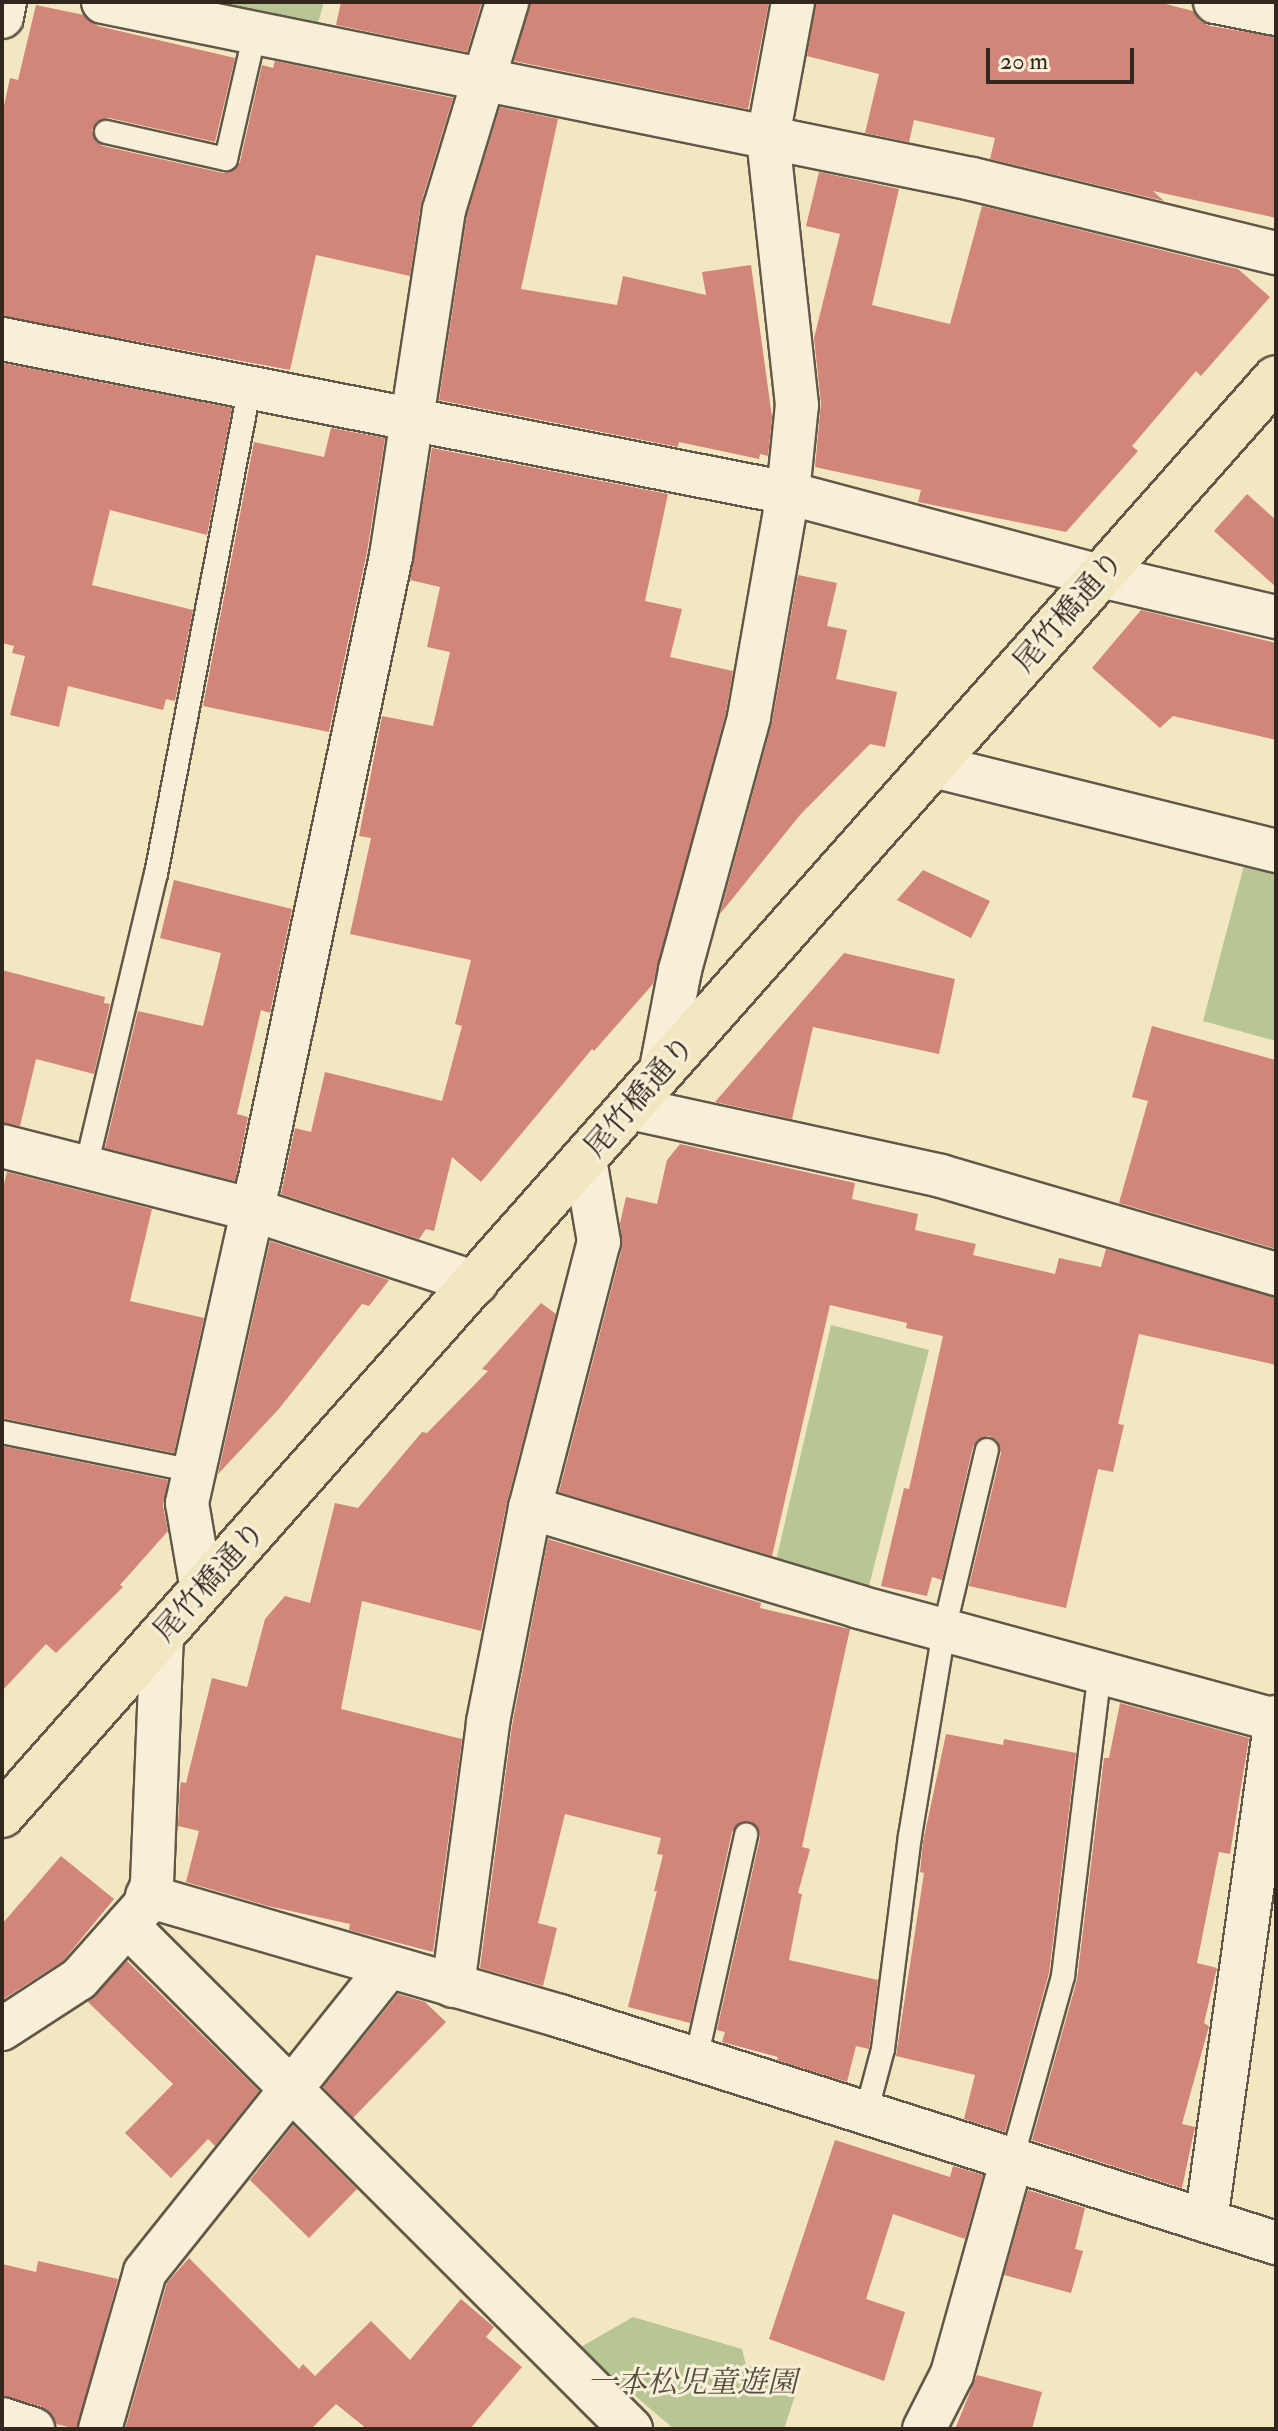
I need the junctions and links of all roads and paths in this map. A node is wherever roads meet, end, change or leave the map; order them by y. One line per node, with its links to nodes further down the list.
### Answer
1 (103, 2): 6 (street)
2 (507, 2): 7 (street)
3 (793, 2): 9 (street)
4 (1215, 2): 5 (street)
5 (1276, 14)
6 (255, 32): 7 (street); 8 (lane)
7 (483, 78): 9 (street); 14 (street)
8 (106, 132)
9 (768, 137): 10 (street); 15 (street)
10 (1276, 253)
11 (2, 339): 13 (street)
12 (1276, 378): 16 (main road, 尾竹橋通り)
13 (250, 388): 14 (street); 24 (lane)
14 (410, 421): 15 (street); 25 (street)
15 (788, 493): 16 (street); 20 (street)
16 (1101, 576): 17 (street); 18 (main road, 尾竹橋通り)
17 (1276, 617)
18 (933, 766): 19 (street); 20 (main road, 尾竹橋通り)
19 (1276, 851)
20 (660, 1074): 21 (main road, 尾竹橋通り)
21 (630, 1108): 23 (main road, 尾竹橋通り); 26 (street)
22 (2, 1146): 24 (street)
23 (585, 1159): 27 (main road, 尾竹橋通り); 31 (street)
24 (86, 1167): 25 (street)
25 (253, 1210): 27 (street); 30 (street)
26 (1276, 1274)
27 (476, 1283): 32 (main road, 尾竹橋通り)
28 (2, 1432): 30 (lane)
29 (987, 1450): 33 (lane)
30 (194, 1471): 32 (street)
31 (530, 1508): 33 (street); 41 (street)
32 (202, 1590): 34 (main road, 尾竹橋通り)
33 (944, 1630): 35 (street); 45 (lane)
34 (162, 1635): 37 (main road, 尾竹橋通り); 39 (street)
35 (1100, 1672): 36 (street); 46 (lane)
36 (1276, 1719): 47 (street)
37 (2, 1815)
38 (746, 1835): 43 (lane)
39 (137, 1910): 40 (street); 42 (street); 44 (street)
40 (388, 1968): 41 (street); 44 (street)
41 (453, 1986): 43 (street)
42 (2, 2029)
43 (696, 2059): 45 (street)
44 (288, 2089): 50 (street); 52 (street)
45 (866, 2113): 46 (street)
46 (1012, 2159): 47 (street); 53 (street)
47 (1206, 2221): 48 (street)
48 (1276, 2243)
49 (2, 2419): 51 (street)
50 (612, 2423)
51 (33, 2429)
52 (100, 2429)
53 (924, 2429)

